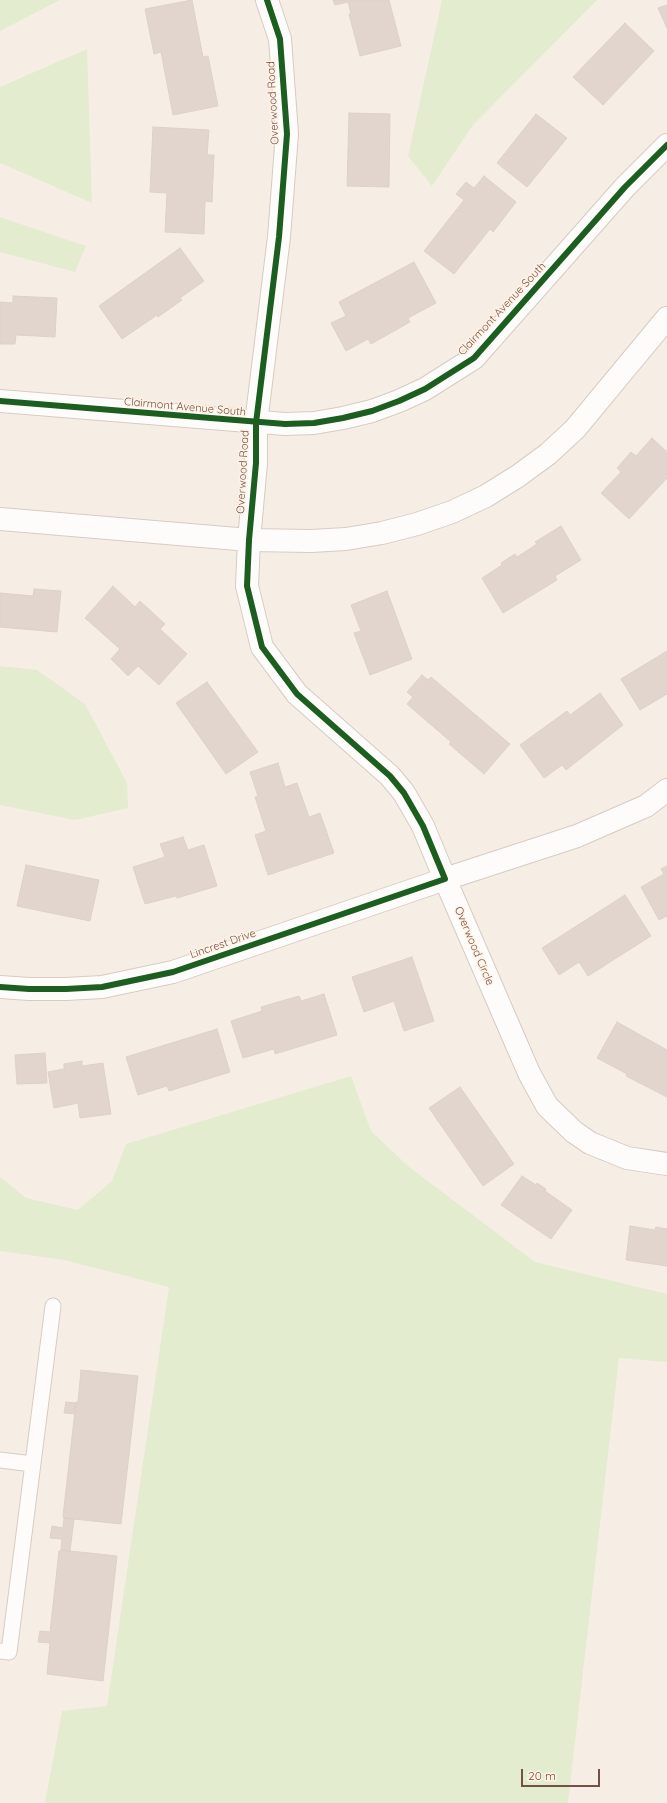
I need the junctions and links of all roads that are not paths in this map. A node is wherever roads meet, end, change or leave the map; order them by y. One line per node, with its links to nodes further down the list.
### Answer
1 (266, 0): 5 (street, Overwood Road)
2 (667, 145): 5 (street, Clairmont Avenue South)
3 (667, 318): 7 (street)
4 (0, 400): 5 (street, Clairmont Avenue South)
5 (256, 423): 7 (street, Overwood Road)
6 (0, 519): 7 (street)
7 (249, 540): 9 (street, Overwood Road)
8 (667, 790): 9 (street)
9 (445, 879): 10 (street, Lincrest Drive); 11 (street, Overwood Circle)
10 (0, 987)
11 (667, 1164)
12 (53, 1306): 14 (lane)
13 (0, 1460): 14 (lane)
14 (32, 1464): 15 (lane)
15 (0, 1651)

